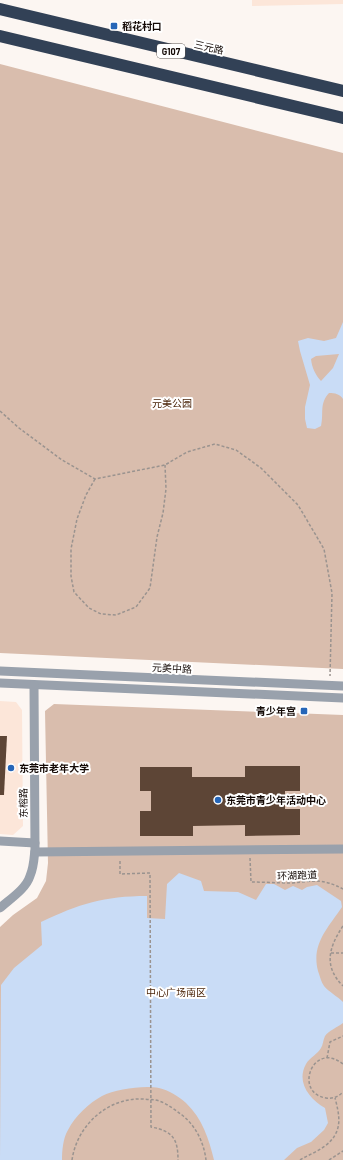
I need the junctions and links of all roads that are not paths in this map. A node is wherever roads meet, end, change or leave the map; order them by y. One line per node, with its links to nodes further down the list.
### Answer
1 (0, 9): 3 (highway, 三元路 / G107)
2 (0, 36): 4 (highway, G107)
3 (340, 89)
4 (343, 118)
5 (0, 671): 8 (street, 元美中路)
6 (0, 683): 7 (street)
7 (34, 685): 9 (street); 11 (street, 东榕路)
8 (343, 686)
9 (343, 698)
10 (0, 841): 11 (street)
11 (35, 847): 12 (street); 13 (street, 东榕路)
12 (343, 849)
13 (0, 908)

